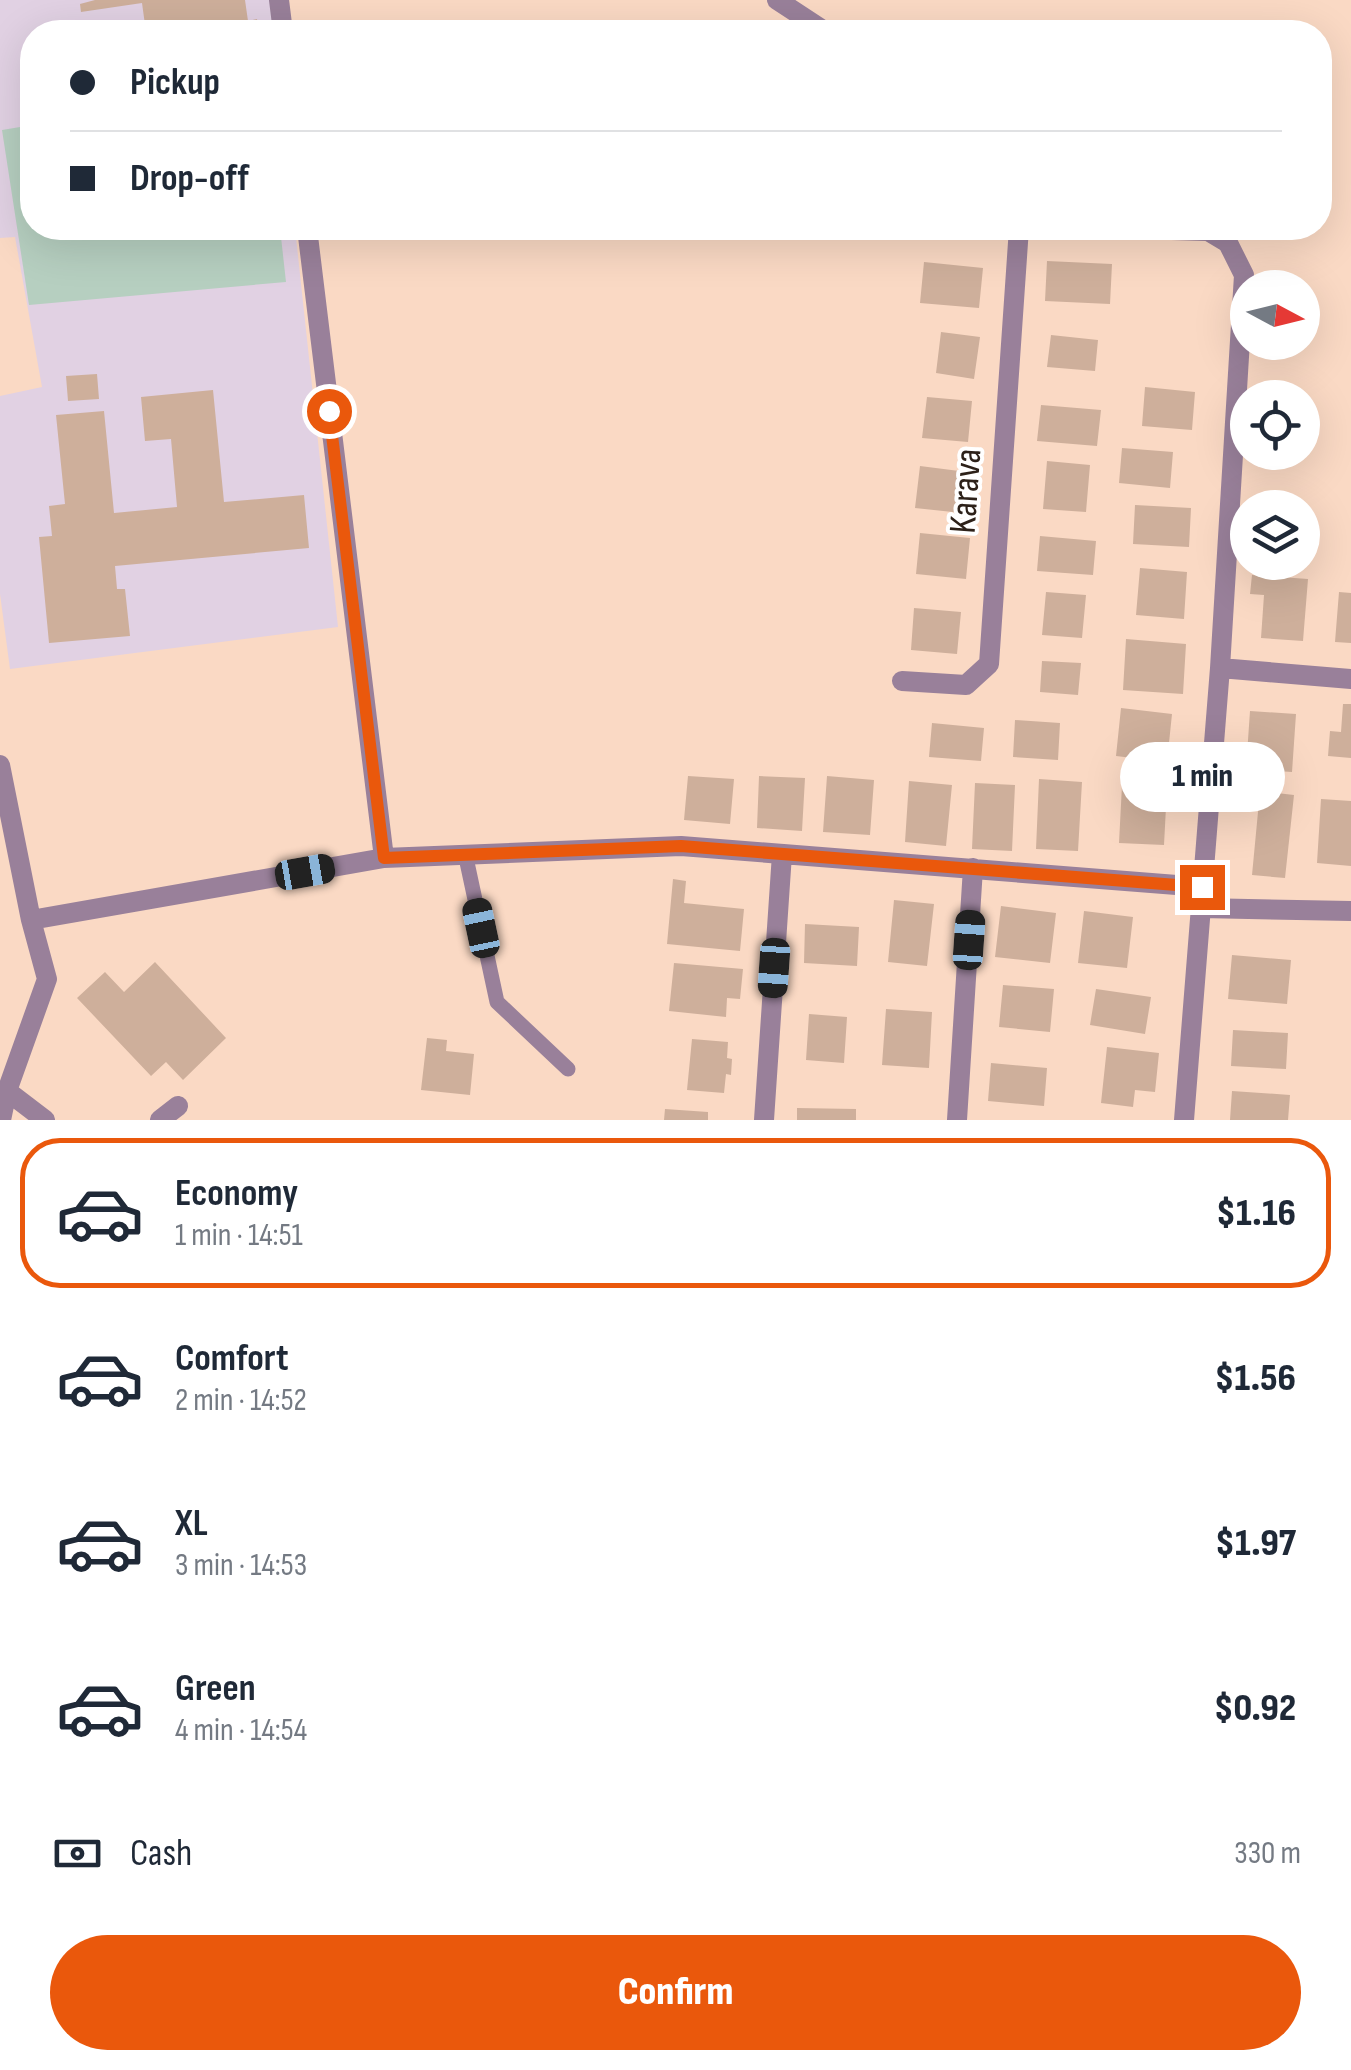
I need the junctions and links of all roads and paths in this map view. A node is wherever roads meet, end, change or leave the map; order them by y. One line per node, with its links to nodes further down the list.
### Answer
1 (781, 1): 2 (street)
2 (809, 20)
3 (308, 240): 12 (street)
4 (1018, 240): 8 (street, Karava)
5 (1223, 240): 6 (street)
6 (1220, 668): 7 (street); 14 (street)
7 (1351, 679)
8 (902, 681)
9 (0, 765): 16 (street)
10 (466, 853): 11 (street); 12 (street); 17 (lane)
11 (782, 854): 13 (street); 23 (street)
12 (384, 858): 16 (street)
13 (973, 868): 14 (street); 24 (street)
14 (1201, 898): 15 (street); 25 (street)
15 (1351, 911)
16 (31, 920): 18 (street)
17 (568, 1068)
18 (7, 1091): 20 (street); 21 (street)
19 (178, 1106): 22 (street)
20 (2, 1120)
21 (44, 1120)
22 (160, 1120)
23 (764, 1120)
24 (957, 1120)
25 (1184, 1120)

